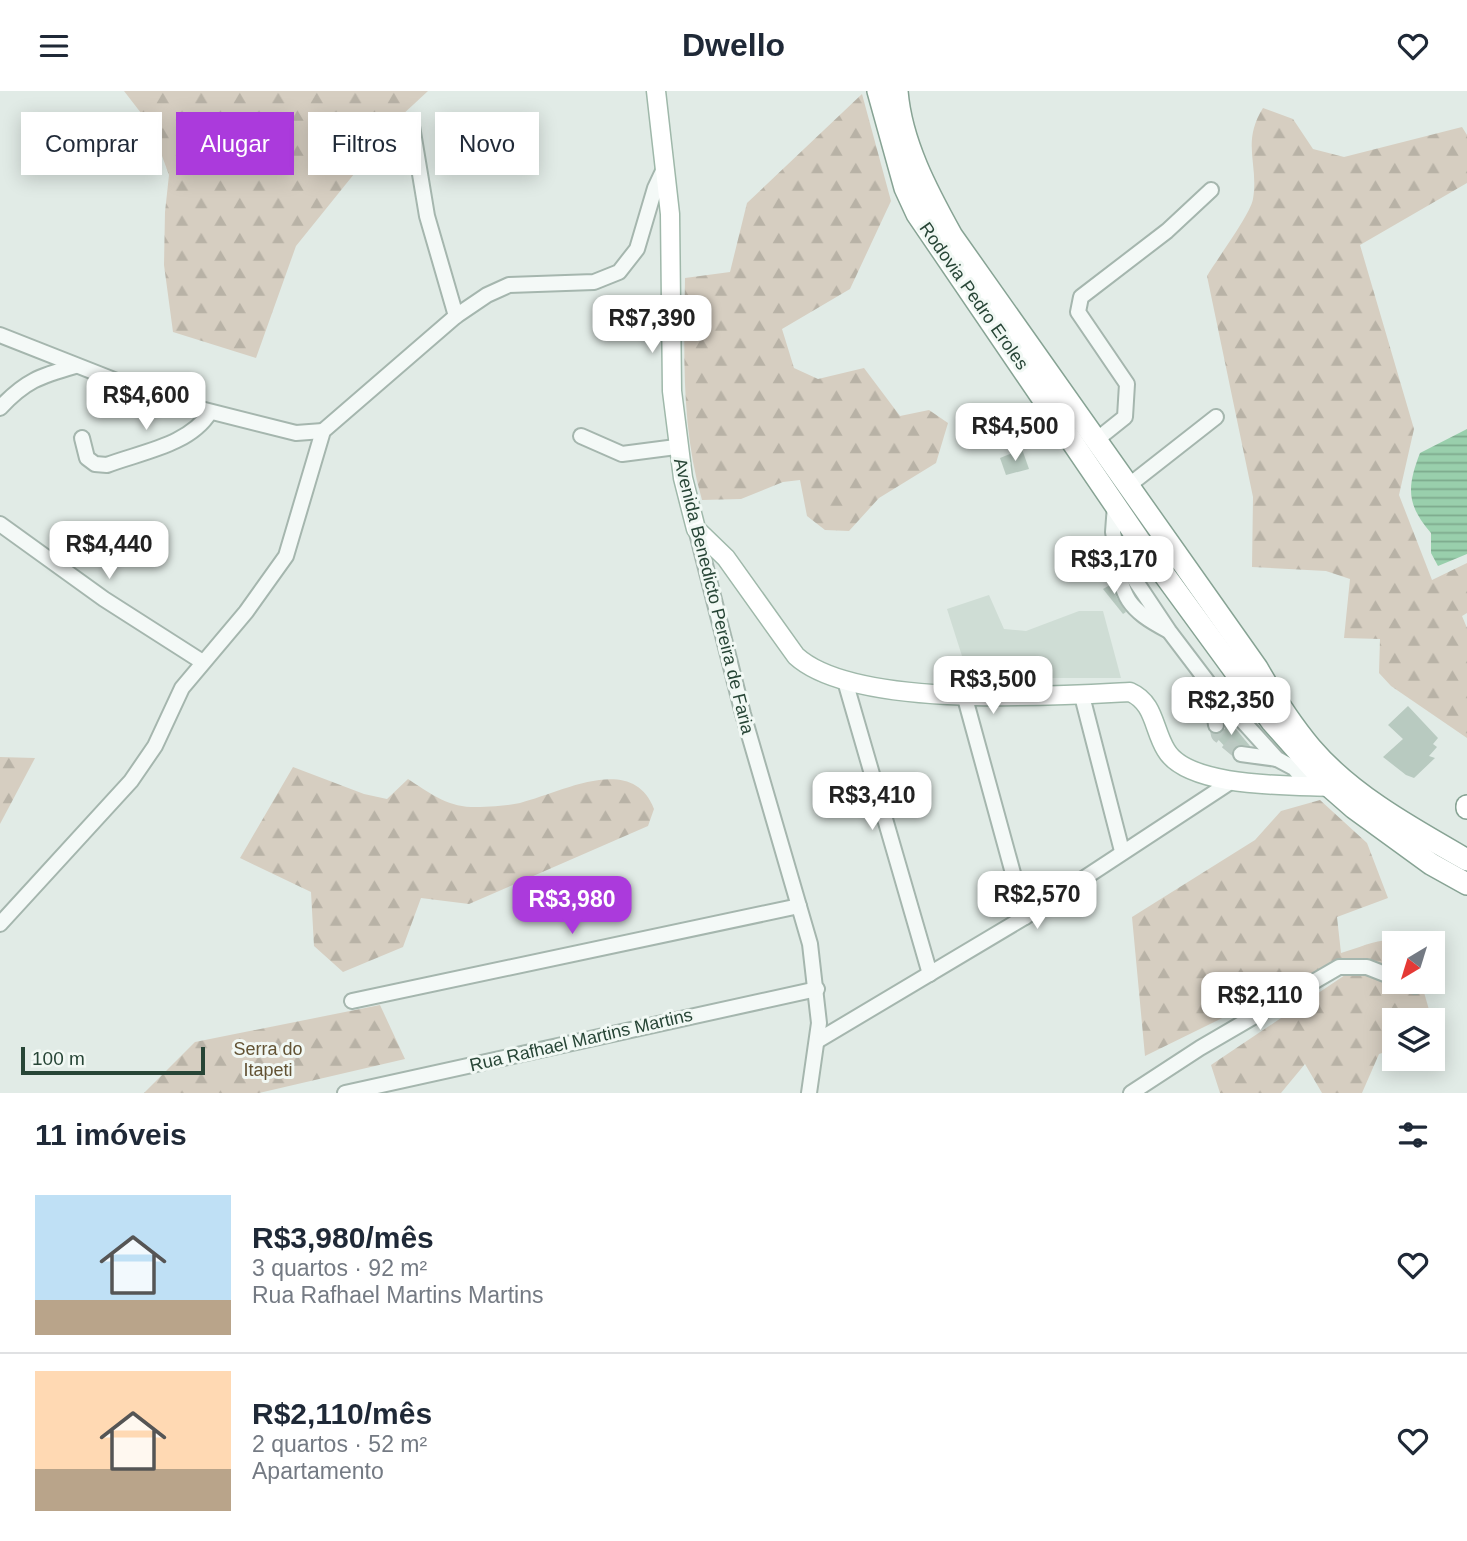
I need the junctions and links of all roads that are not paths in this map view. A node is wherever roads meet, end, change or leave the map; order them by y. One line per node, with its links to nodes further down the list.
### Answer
1 (656, 91): 4 (main road, Avenida Benedicto Pereira de Faria)
2 (878, 91): 19 (highway, Rodovia Pedro Eroles)
3 (897, 91): 16 (highway, Rodovia Pedro Eroles)
4 (663, 171): 7 (street); 17 (main road, Avenida Benedicto Pereira de Faria)
5 (420, 175): 7 (street)
6 (1211, 190): 16 (street)
7 (456, 316): 13 (street)
8 (0, 335): 9 (street)
9 (75, 366): 10 (street); 11 (street)
10 (0, 408)
11 (210, 412): 13 (street); 15 (street)
12 (1216, 417): 18 (street)
13 (323, 431): 26 (street)
14 (581, 436): 17 (street)
15 (82, 438)
16 (1095, 441): 18 (highway, Rodovia Pedro Eroles)
17 (676, 447): 21 (main road, Avenida Benedicto Pereira de Faria)
18 (1128, 486): 22 (highway, Rodovia Pedro Eroles)
19 (1115, 503): 23 (street); 24 (highway, Rodovia Pedro Eroles)
20 (0, 524): 26 (street)
21 (696, 529): 27 (main road); 39 (street, Avenida Benedicto Pereira de Faria)
22 (1174, 550): 24 (highway); 37 (highway, Rodovia Pedro Eroles)
23 (1117, 553): 25 (street); 25 (street)
24 (1159, 568): 35 (highway, Rodovia Pedro Eroles)
25 (1169, 631): 28 (street)
26 (201, 661): 41 (street)
27 (845, 681): 30 (main road); 43 (street)
28 (1210, 685): 31 (street); 33 (street)
29 (1082, 695): 30 (main road); 34 (main road); 36 (street)
30 (965, 698): 40 (street)
31 (1216, 725)
32 (1241, 754): 33 (street)
33 (1278, 759): 35 (street)
34 (1232, 781): 35 (main road); 36 (street)
35 (1320, 787): 38 (highway, Rodovia Pedro Eroles)
36 (1122, 851): 40 (street)
37 (1467, 860)
38 (1467, 884)
39 (799, 906): 44 (street, Avenida Benedicto Pereira de Faria); 45 (street)
40 (1025, 917): 43 (street)
41 (0, 924)
42 (1382, 973): 49 (street)
43 (930, 974): 46 (street)
44 (817, 989): 46 (street, Avenida Benedicto Pereira de Faria); 47 (street, Rua Rafhael Martins Martins)
45 (352, 1001)
46 (817, 1041): 48 (street, Avenida Benedicto Pereira de Faria)
47 (345, 1093)
48 (809, 1093)
49 (1131, 1093)

